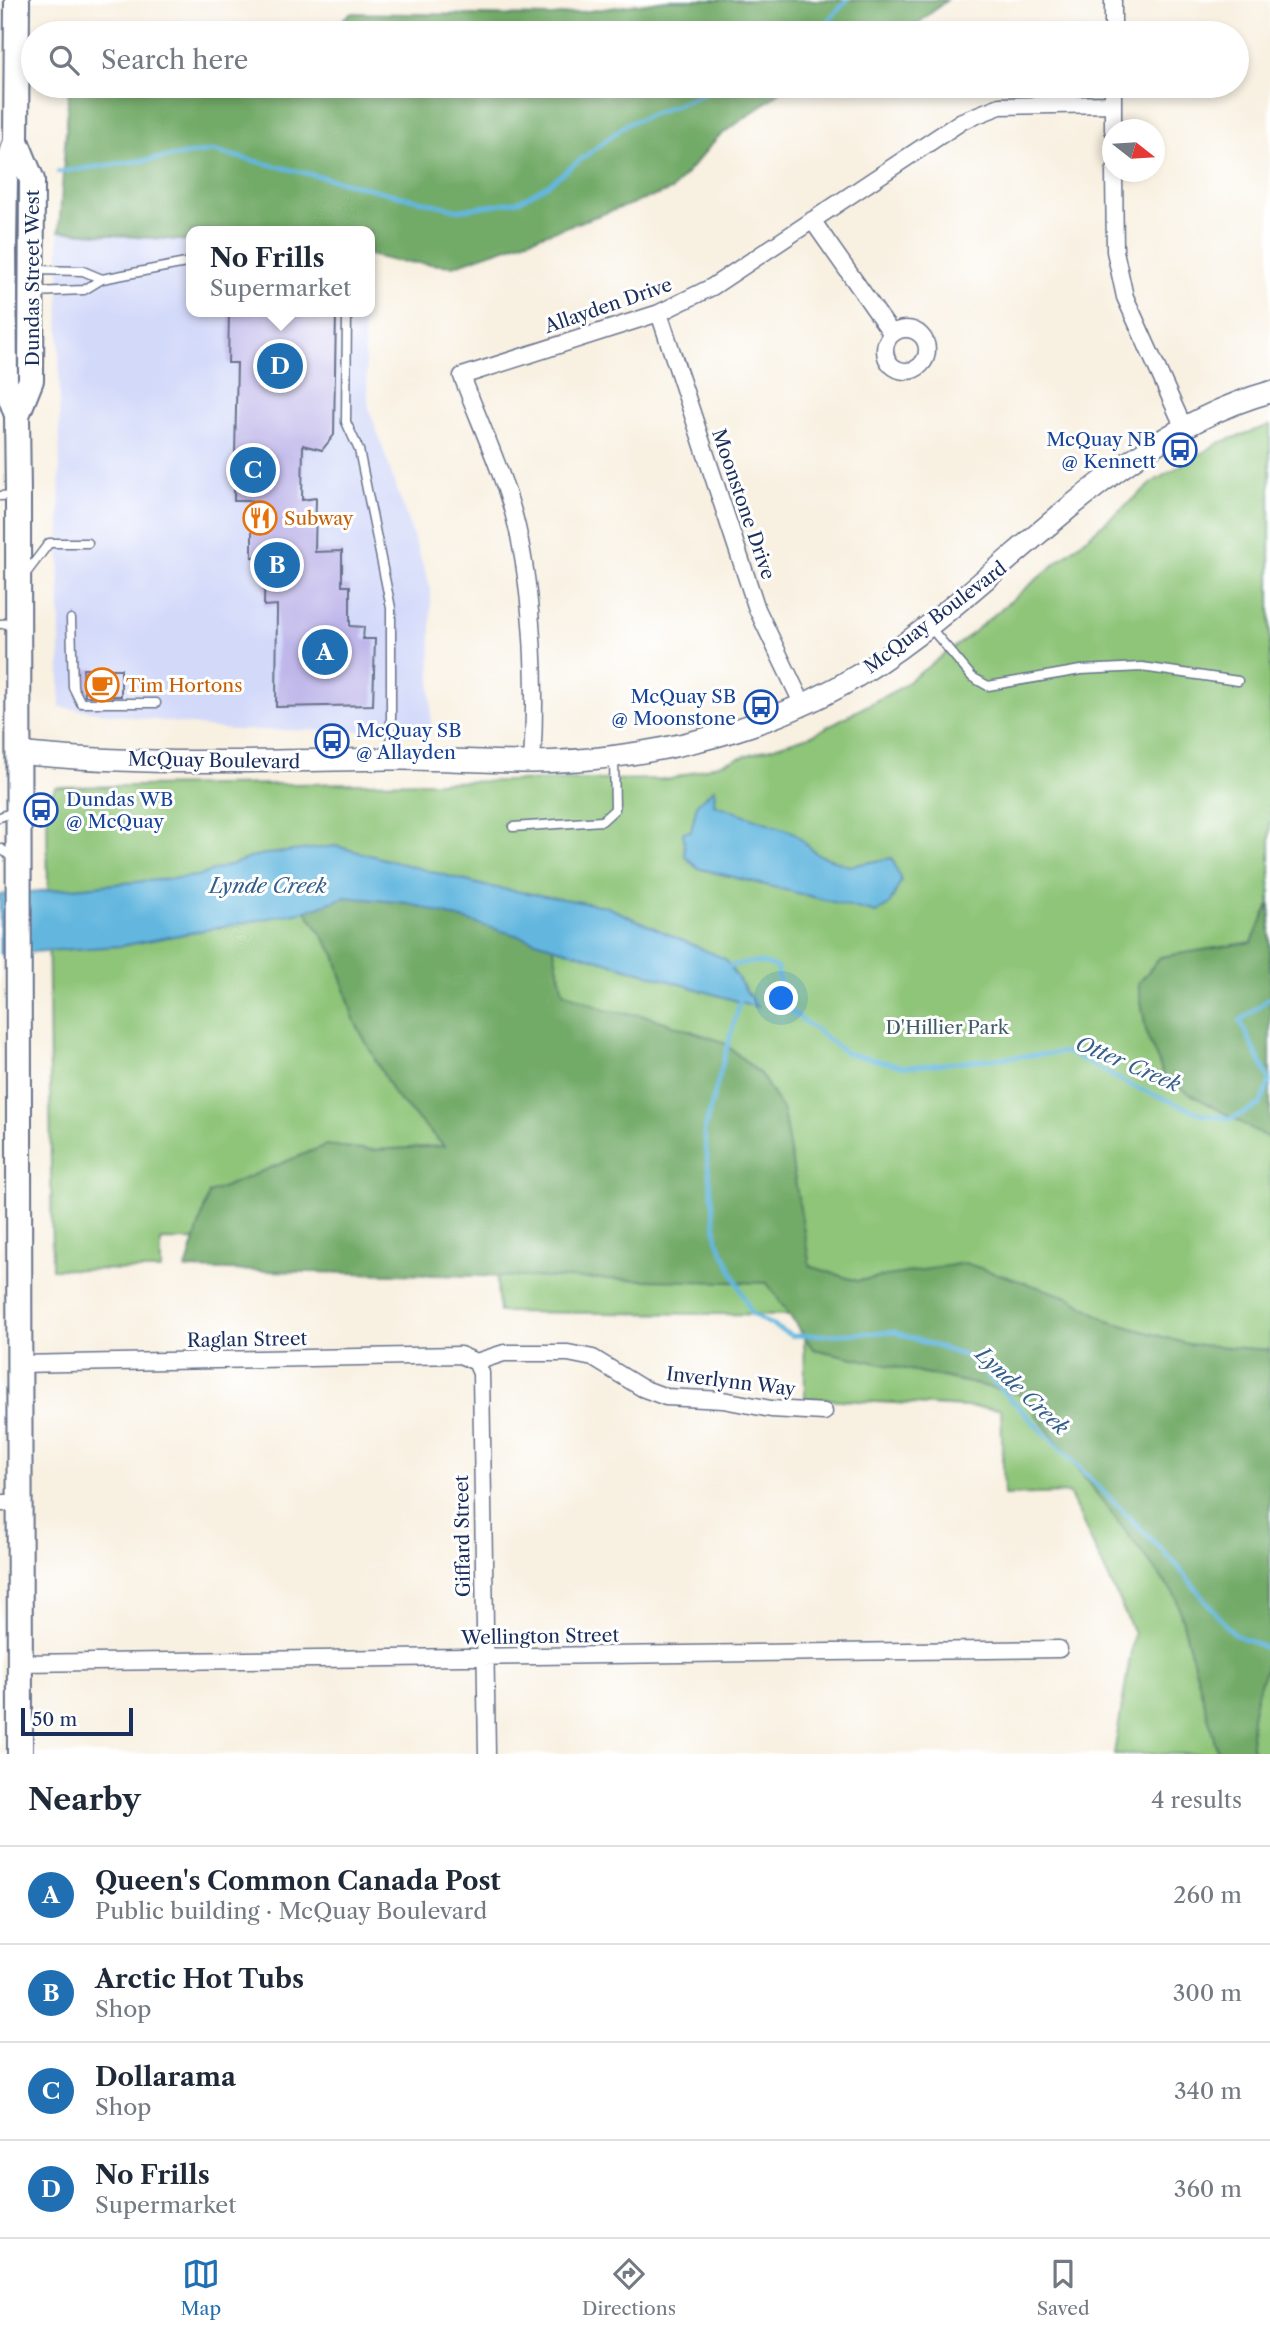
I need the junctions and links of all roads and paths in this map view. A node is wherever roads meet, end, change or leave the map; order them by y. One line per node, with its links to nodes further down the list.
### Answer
1 (17, 0): 7 (main road, Dundas Street West)
2 (1112, 0): 3 (street)
3 (1113, 21)
4 (1113, 98): 5 (street)
5 (1113, 104): 6 (street); 9 (street, Allayden Drive)
6 (1113, 119)
7 (16, 141): 11 (main road, Dundas Street West); 13 (main road, Dundas Street West)
8 (1114, 182): 20 (street)
9 (812, 220): 15 (street, Allayden Drive); 17 (street)
10 (186, 263): 12 (lane)
11 (2, 268): 13 (street); 14 (main road, Dundas Street West)
12 (102, 279): 13 (lane); 13 (lane)
13 (31, 281): 14 (street); 19 (main road, Dundas Street West)
14 (2, 295): 19 (main road, Dundas Street West)
15 (659, 313): 29 (street, Moonstone Drive); 33 (street, Allayden Drive)
16 (347, 317): 32 (lane)
17 (892, 334)
18 (1270, 392): 20 (street, McQuay Boulevard)
19 (17, 415): 21 (main road, Dundas Street West)
20 (1184, 428): 26 (street, McQuay Boulevard)
21 (9, 496): 23 (main road, Dundas Street West)
22 (88, 543): 23 (lane)
23 (18, 584): 25 (main road, Dundas Street West)
24 (71, 619): 28 (lane)
25 (9, 623): 30 (main road, Dundas Street West)
26 (929, 626): 27 (lane); 29 (street, McQuay Boulevard)
27 (1238, 681)
28 (156, 703)
29 (802, 703): 31 (street, McQuay Boulevard)
30 (9, 752): 32 (street, McQuay Boulevard); 34 (main road, Dundas Street West)
31 (614, 757): 33 (street, McQuay Boulevard); 35 (lane)
32 (391, 759): 33 (street, McQuay Boulevard)
33 (532, 762)
34 (9, 813): 36 (main road, Dundas Street West)
35 (513, 827)
36 (9, 855): 38 (main road, Dundas Street West)
37 (475, 1362): 38 (street, Raglan Street); 39 (street, Inverlynn Way); 42 (street, Giffard Street)
38 (19, 1364): 40 (main road)
39 (824, 1412)
40 (10, 1503): 43 (main road)
41 (1059, 1649): 42 (street, Wellington Street)
42 (484, 1658): 43 (street, Wellington Street); 45 (street, Giffard Street)
43 (20, 1663): 44 (main road)
44 (20, 1754)
45 (487, 1754)

